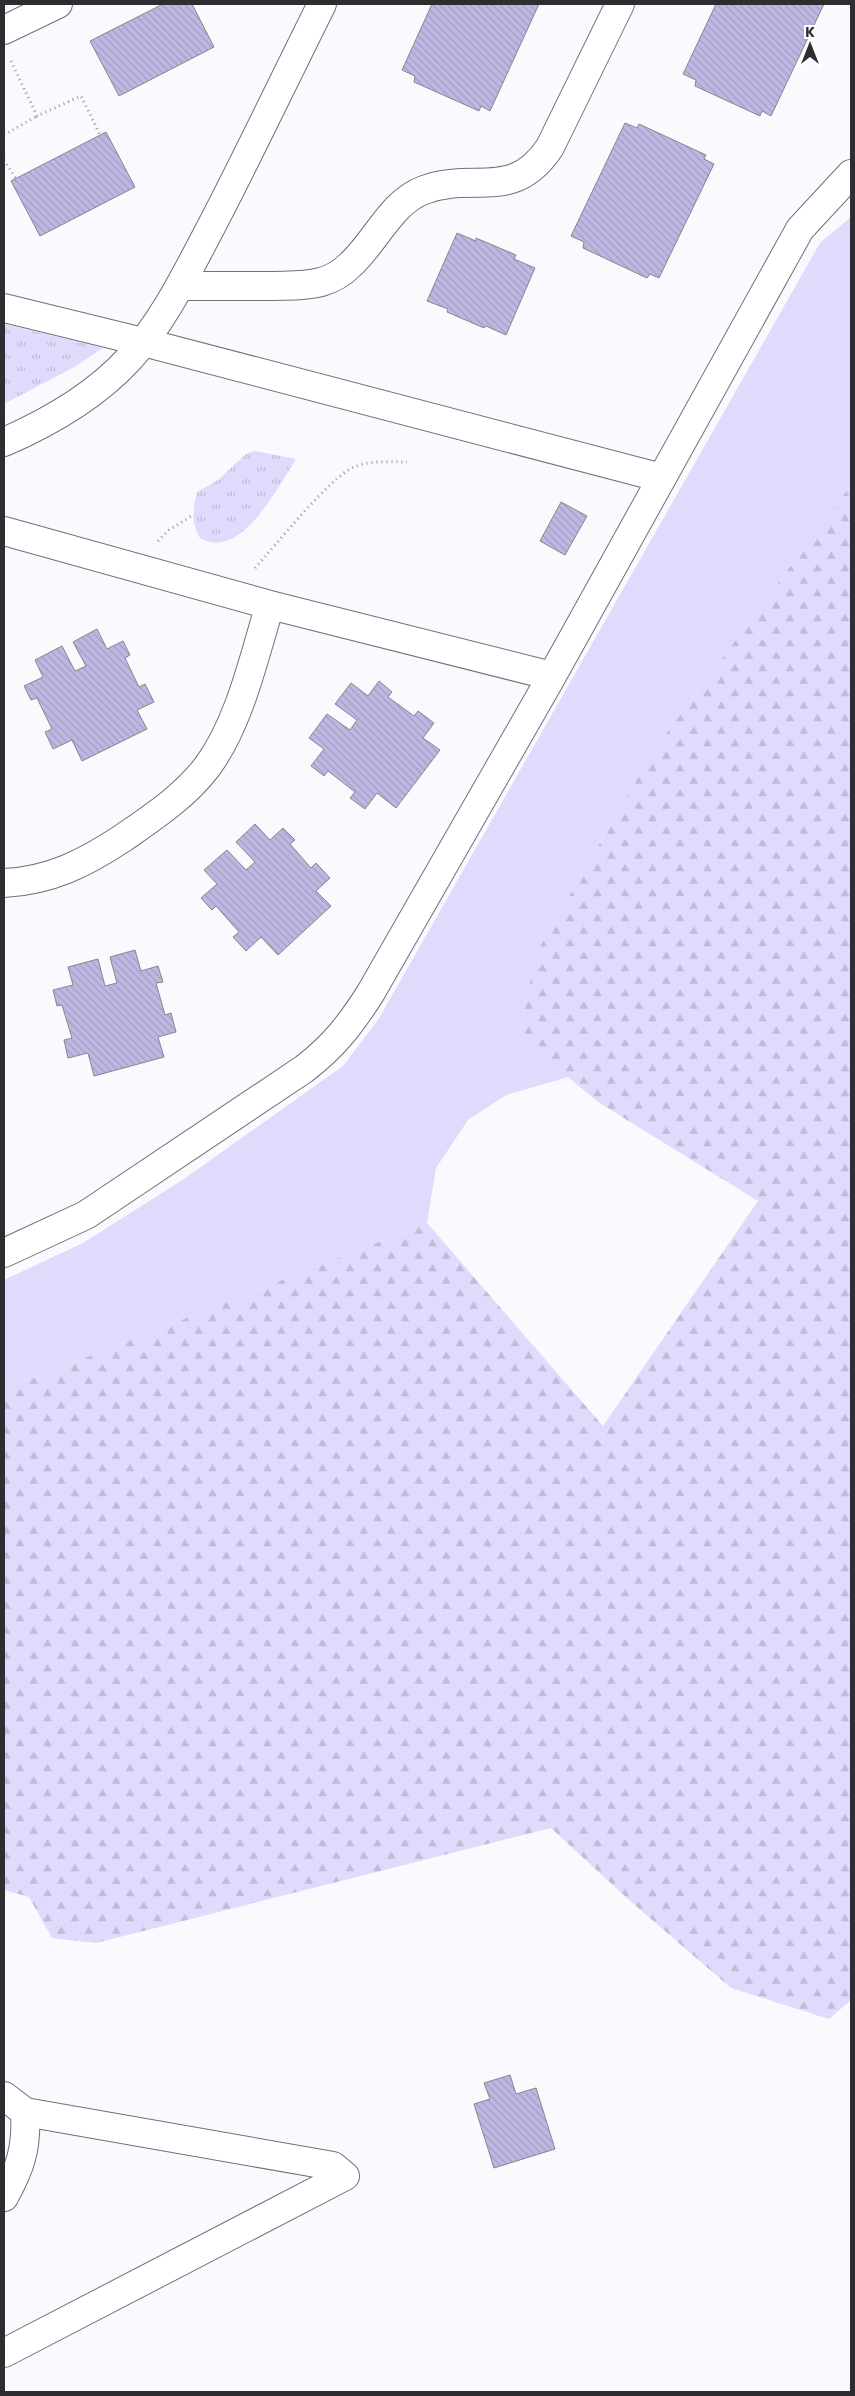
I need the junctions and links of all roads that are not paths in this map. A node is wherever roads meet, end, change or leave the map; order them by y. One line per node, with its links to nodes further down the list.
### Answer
1 (58, 4): 4 (street)
2 (322, 4): 6 (street)
3 (620, 4): 6 (street)
4 (6, 43)
5 (851, 174): 10 (street)
6 (180, 286): 8 (street)
7 (4, 308): 8 (street)
8 (143, 342): 9 (street); 10 (street)
9 (4, 442)
10 (662, 478): 13 (street)
11 (4, 532): 12 (street)
12 (270, 605): 13 (street); 14 (street)
13 (552, 676): 15 (street)
14 (4, 883)
15 (4, 1253)
16 (4, 2096): 17 (street)
17 (25, 2112): 18 (street); 19 (street)
18 (4, 2197)
19 (4, 2353)

